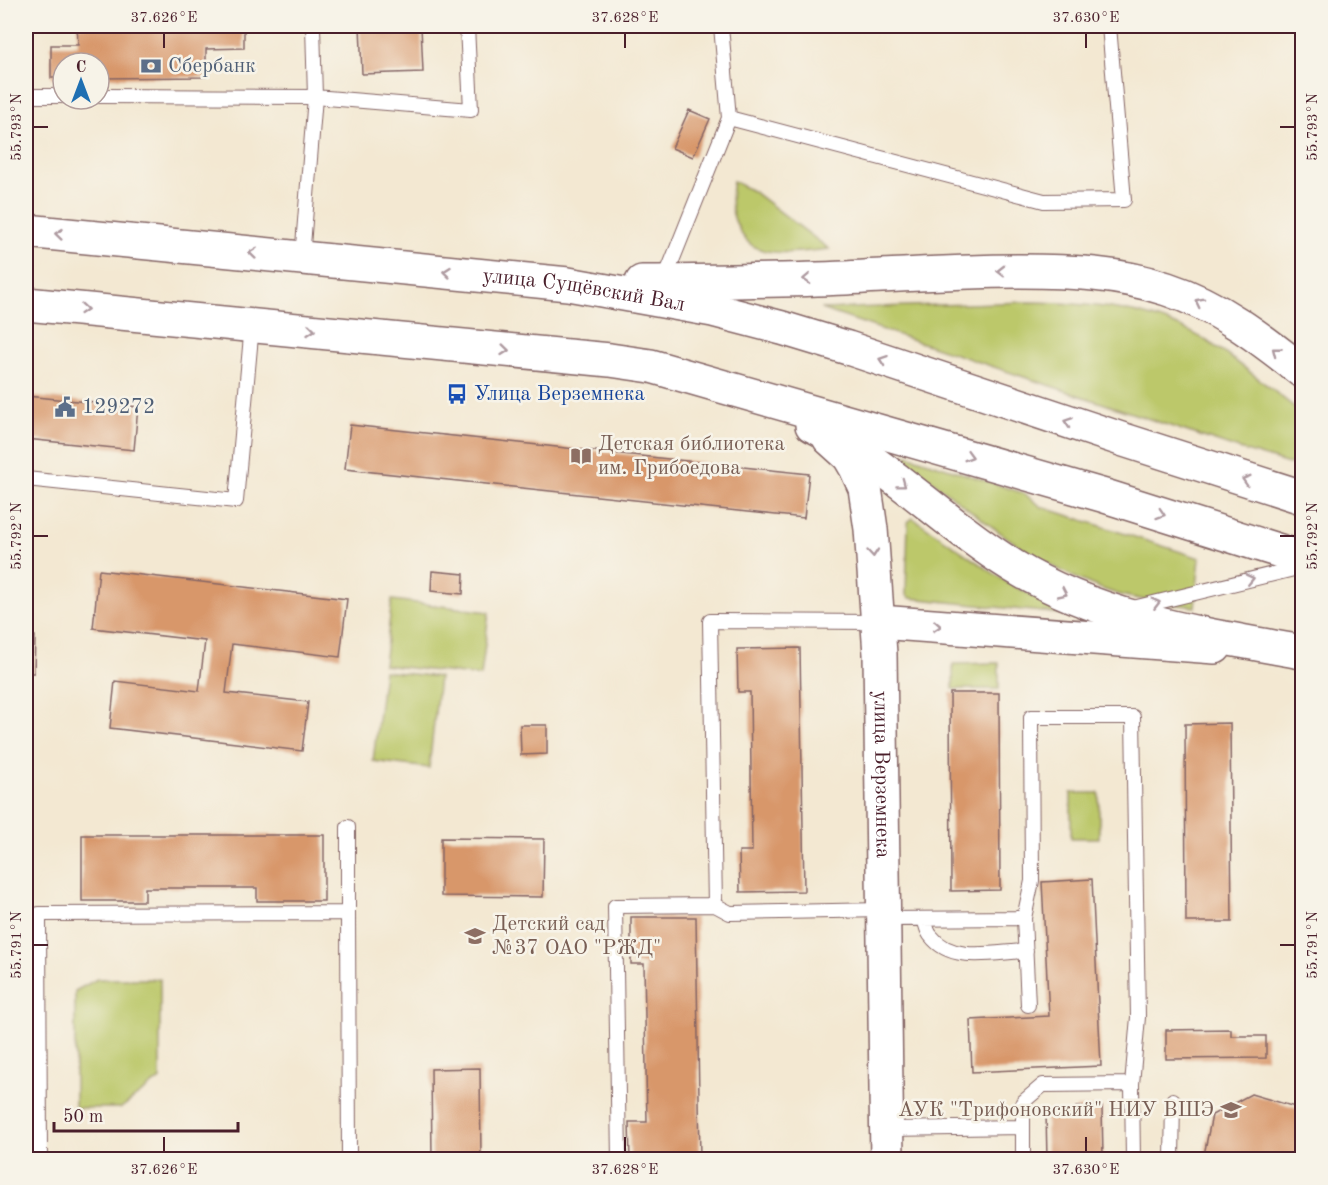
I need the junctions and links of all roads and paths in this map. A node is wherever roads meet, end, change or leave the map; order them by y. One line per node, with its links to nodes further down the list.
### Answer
1 (313, 26): 8 (lane)
2 (467, 26): 8 (lane)
3 (721, 26): 9 (lane)
4 (1109, 26): 9 (lane)
5 (26, 96): 6 (lane)
6 (51, 96)
7 (111, 96): 8 (lane)
8 (315, 98): 11 (lane)
9 (729, 118): 12 (lane)
10 (26, 231): 11 (main road, улица Сущёвский Вал, one-way to 10)
11 (302, 258): 13 (main road, улица Сущёвский Вал, one-way to 11)
12 (664, 282): 13 (main road); 16 (main road, one-way to 12)
13 (568, 284): 20 (main road, улица Сущёвский Вал, one-way to 13)
14 (26, 304): 15 (main road, one-way to 15)
15 (252, 325): 17 (main road, one-way to 17); 19 (lane)
16 (1302, 371)
17 (691, 376): 18 (main road); 21 (main road, one-way to 21)
18 (800, 419): 23 (main road, one-way to 23); 24 (main road, улица Верземнека, one-way to 24)
19 (26, 479)
20 (1302, 497)
21 (1302, 558)
22 (1302, 567): 23 (lane, one-way to 22)
23 (1114, 613): 25 (main road)
24 (879, 622): 25 (main road, one-way to 25); 27 (lane); 29 (main road, улица Верземнека)
25 (1302, 653)
26 (348, 827): 28 (lane)
27 (715, 905): 29 (lane); 41 (lane)
28 (348, 913): 32 (lane); 40 (lane)
29 (883, 914): 31 (lane); 38 (main road, улица Верземнека)
30 (1024, 918): 31 (lane); 33 (lane); 35 (lane)
31 (924, 919): 33 (lane)
32 (32, 924): 39 (lane)
33 (1026, 951): 34 (lane)
34 (1028, 1005)
35 (1132, 1084): 37 (lane); 43 (lane)
36 (1173, 1100): 44 (lane)
37 (1023, 1127): 38 (lane); 42 (lane)
38 (887, 1144)
39 (40, 1160)
40 (349, 1160)
41 (619, 1160)
42 (1023, 1160)
43 (1133, 1160)
44 (1172, 1160)

